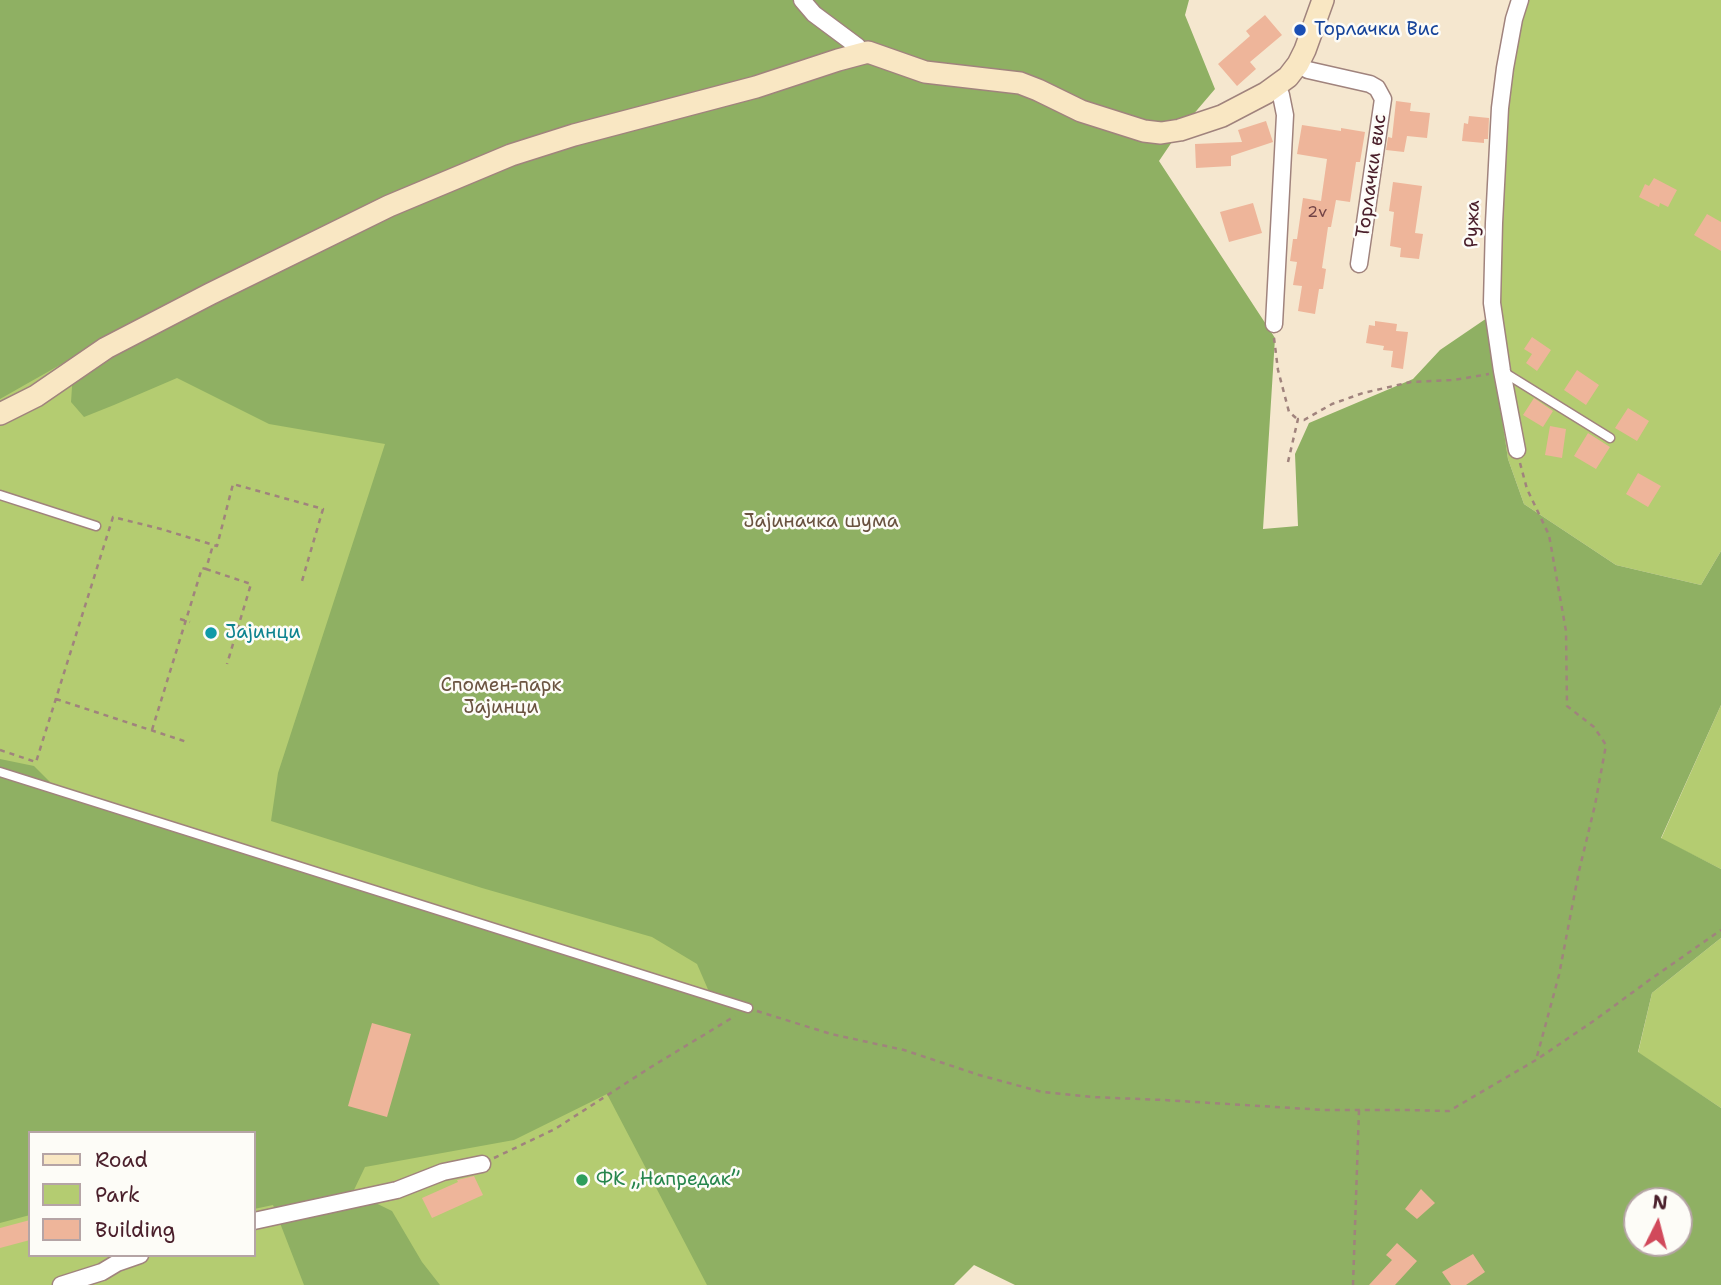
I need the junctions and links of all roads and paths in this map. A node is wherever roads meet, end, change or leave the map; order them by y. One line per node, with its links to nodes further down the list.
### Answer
1 (802, 0): 4 (street)
2 (1323, 0): 5 (street)
3 (1520, 0): 9 (street, Ружа)
4 (863, 53): 6 (street); 10 (street)
5 (1298, 64): 6 (street); 7 (street, Торлачки вис)
6 (1277, 86): 8 (street)
7 (1359, 264)
8 (1274, 324): 11 (path)
9 (1502, 371): 11 (path); 12 (lane); 13 (street, Ружа)
10 (0, 414)
11 (1297, 419): 14 (path)
12 (1610, 438)
13 (1517, 450): 31 (path)
14 (1288, 462)
15 (0, 495): 16 (lane)
16 (96, 526)
17 (213, 545): 18 (path); 19 (path); 24 (path)
18 (206, 569): 21 (path); 23 (path)
19 (302, 581)
20 (180, 619): 21 (path)
21 (185, 621): 22 (path); 25 (path)
22 (190, 622)
23 (227, 664)
24 (56, 699): 25 (path); 27 (path)
25 (152, 730): 26 (path)
26 (187, 742)
27 (0, 750)
28 (0, 772): 30 (lane)
29 (1721, 930): 31 (path)
30 (748, 1008): 32 (path); 33 (path)
31 (1536, 1060): 32 (path)
32 (1359, 1110): 37 (path)
33 (482, 1164): 34 (street)
34 (256, 1221)
35 (134, 1257): 36 (street)
36 (61, 1285)
37 (1353, 1285)

